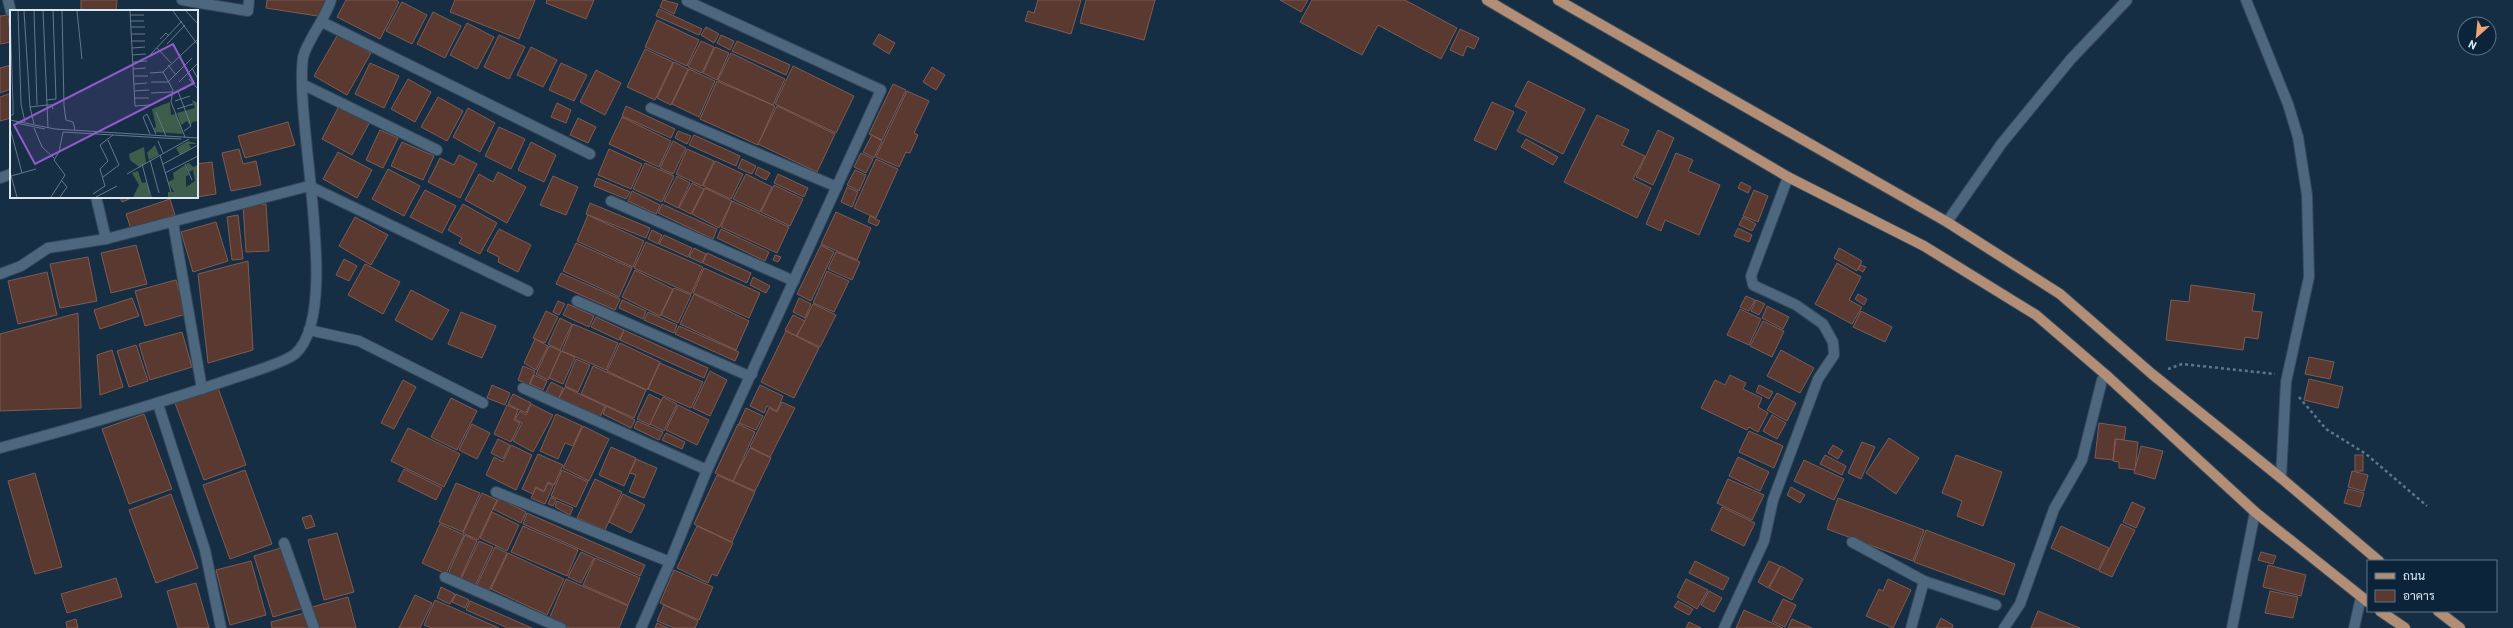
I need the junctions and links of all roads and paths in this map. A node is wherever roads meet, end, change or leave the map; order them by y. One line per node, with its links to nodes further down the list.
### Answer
1 (8, 0): 10 (street)
2 (182, 0): 3 (street)
3 (249, 0)
4 (331, 0): 11 (street)
5 (1487, 0): 17 (main road)
6 (1558, 0): 24 (main road)
7 (2127, 0): 24 (street)
8 (2246, 0): 39 (street)
9 (687, 1): 20 (street)
10 (10, 10)
11 (322, 22): 12 (street); 15 (street)
12 (302, 84): 14 (street); 19 (street)
13 (651, 108): 20 (street)
14 (437, 150)
15 (590, 154)
16 (10, 174): 18 (street)
17 (1788, 177): 32 (main road); 56 (street)
18 (0, 178)
19 (309, 186): 23 (street); 28 (street); 30 (street)
20 (837, 187): 27 (street)
21 (96, 198): 25 (street)
22 (611, 201): 27 (street)
23 (173, 222): 25 (street); 34 (street)
24 (1947, 222): 39 (main road)
25 (106, 239): 26 (street)
26 (0, 274)
27 (794, 281): 31 (street)
28 (528, 290)
29 (577, 301): 31 (street)
30 (309, 330): 34 (street); 35 (street)
31 (752, 374): 38 (street)
32 (2106, 374): 41 (main road); 58 (street)
33 (523, 388): 38 (street)
34 (202, 389): 36 (street)
35 (483, 403)
36 (158, 404): 37 (street); 52 (street)
37 (0, 448)
38 (707, 470): 45 (street)
39 (2281, 478): 44 (main road)
40 (496, 492): 45 (street)
41 (2255, 512): 48 (main road); 59 (street)
42 (1852, 542): 47 (street)
43 (284, 543): 53 (street)
44 (2378, 560)
45 (670, 562): 55 (street)
46 (444, 577): 54 (street)
47 (1924, 581): 49 (street); 57 (street)
48 (2364, 600): 60 (street)
49 (1996, 605)
50 (2381, 612): 61 (main road)
51 (2439, 612): 62 (main road)
52 (221, 628)
53 (314, 628)
54 (561, 628)
55 (641, 628)
56 (1724, 628)
57 (1911, 628)
58 (2004, 628)
59 (2232, 628)
60 (2354, 628)
61 (2405, 628)
62 (2460, 628)

